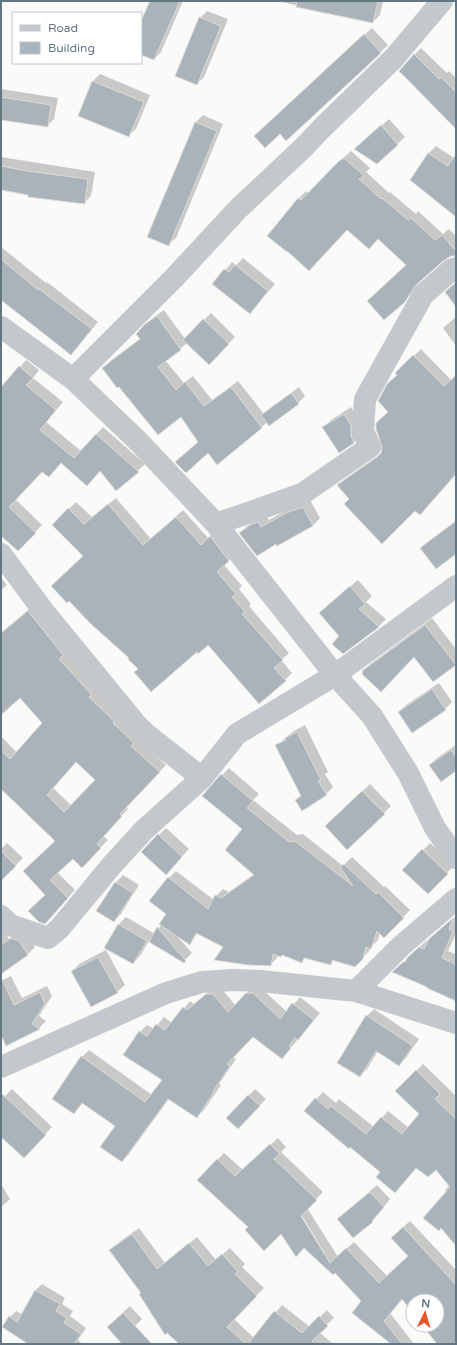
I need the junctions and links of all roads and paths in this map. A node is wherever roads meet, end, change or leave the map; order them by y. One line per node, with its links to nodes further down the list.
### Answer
1 (442, 1): 4 (street)
2 (456, 268): 5 (street)
3 (1, 327): 4 (street)
4 (73, 379): 5 (street)
5 (216, 524): 8 (street)
6 (1, 554): 9 (street)
7 (456, 586): 8 (street)
8 (335, 675): 9 (street); 10 (street)
9 (202, 778): 12 (street)
10 (456, 858)
11 (456, 899): 13 (street)
12 (4, 925)
13 (356, 992): 14 (street); 15 (street)
14 (456, 1023)
15 (1, 1067)

